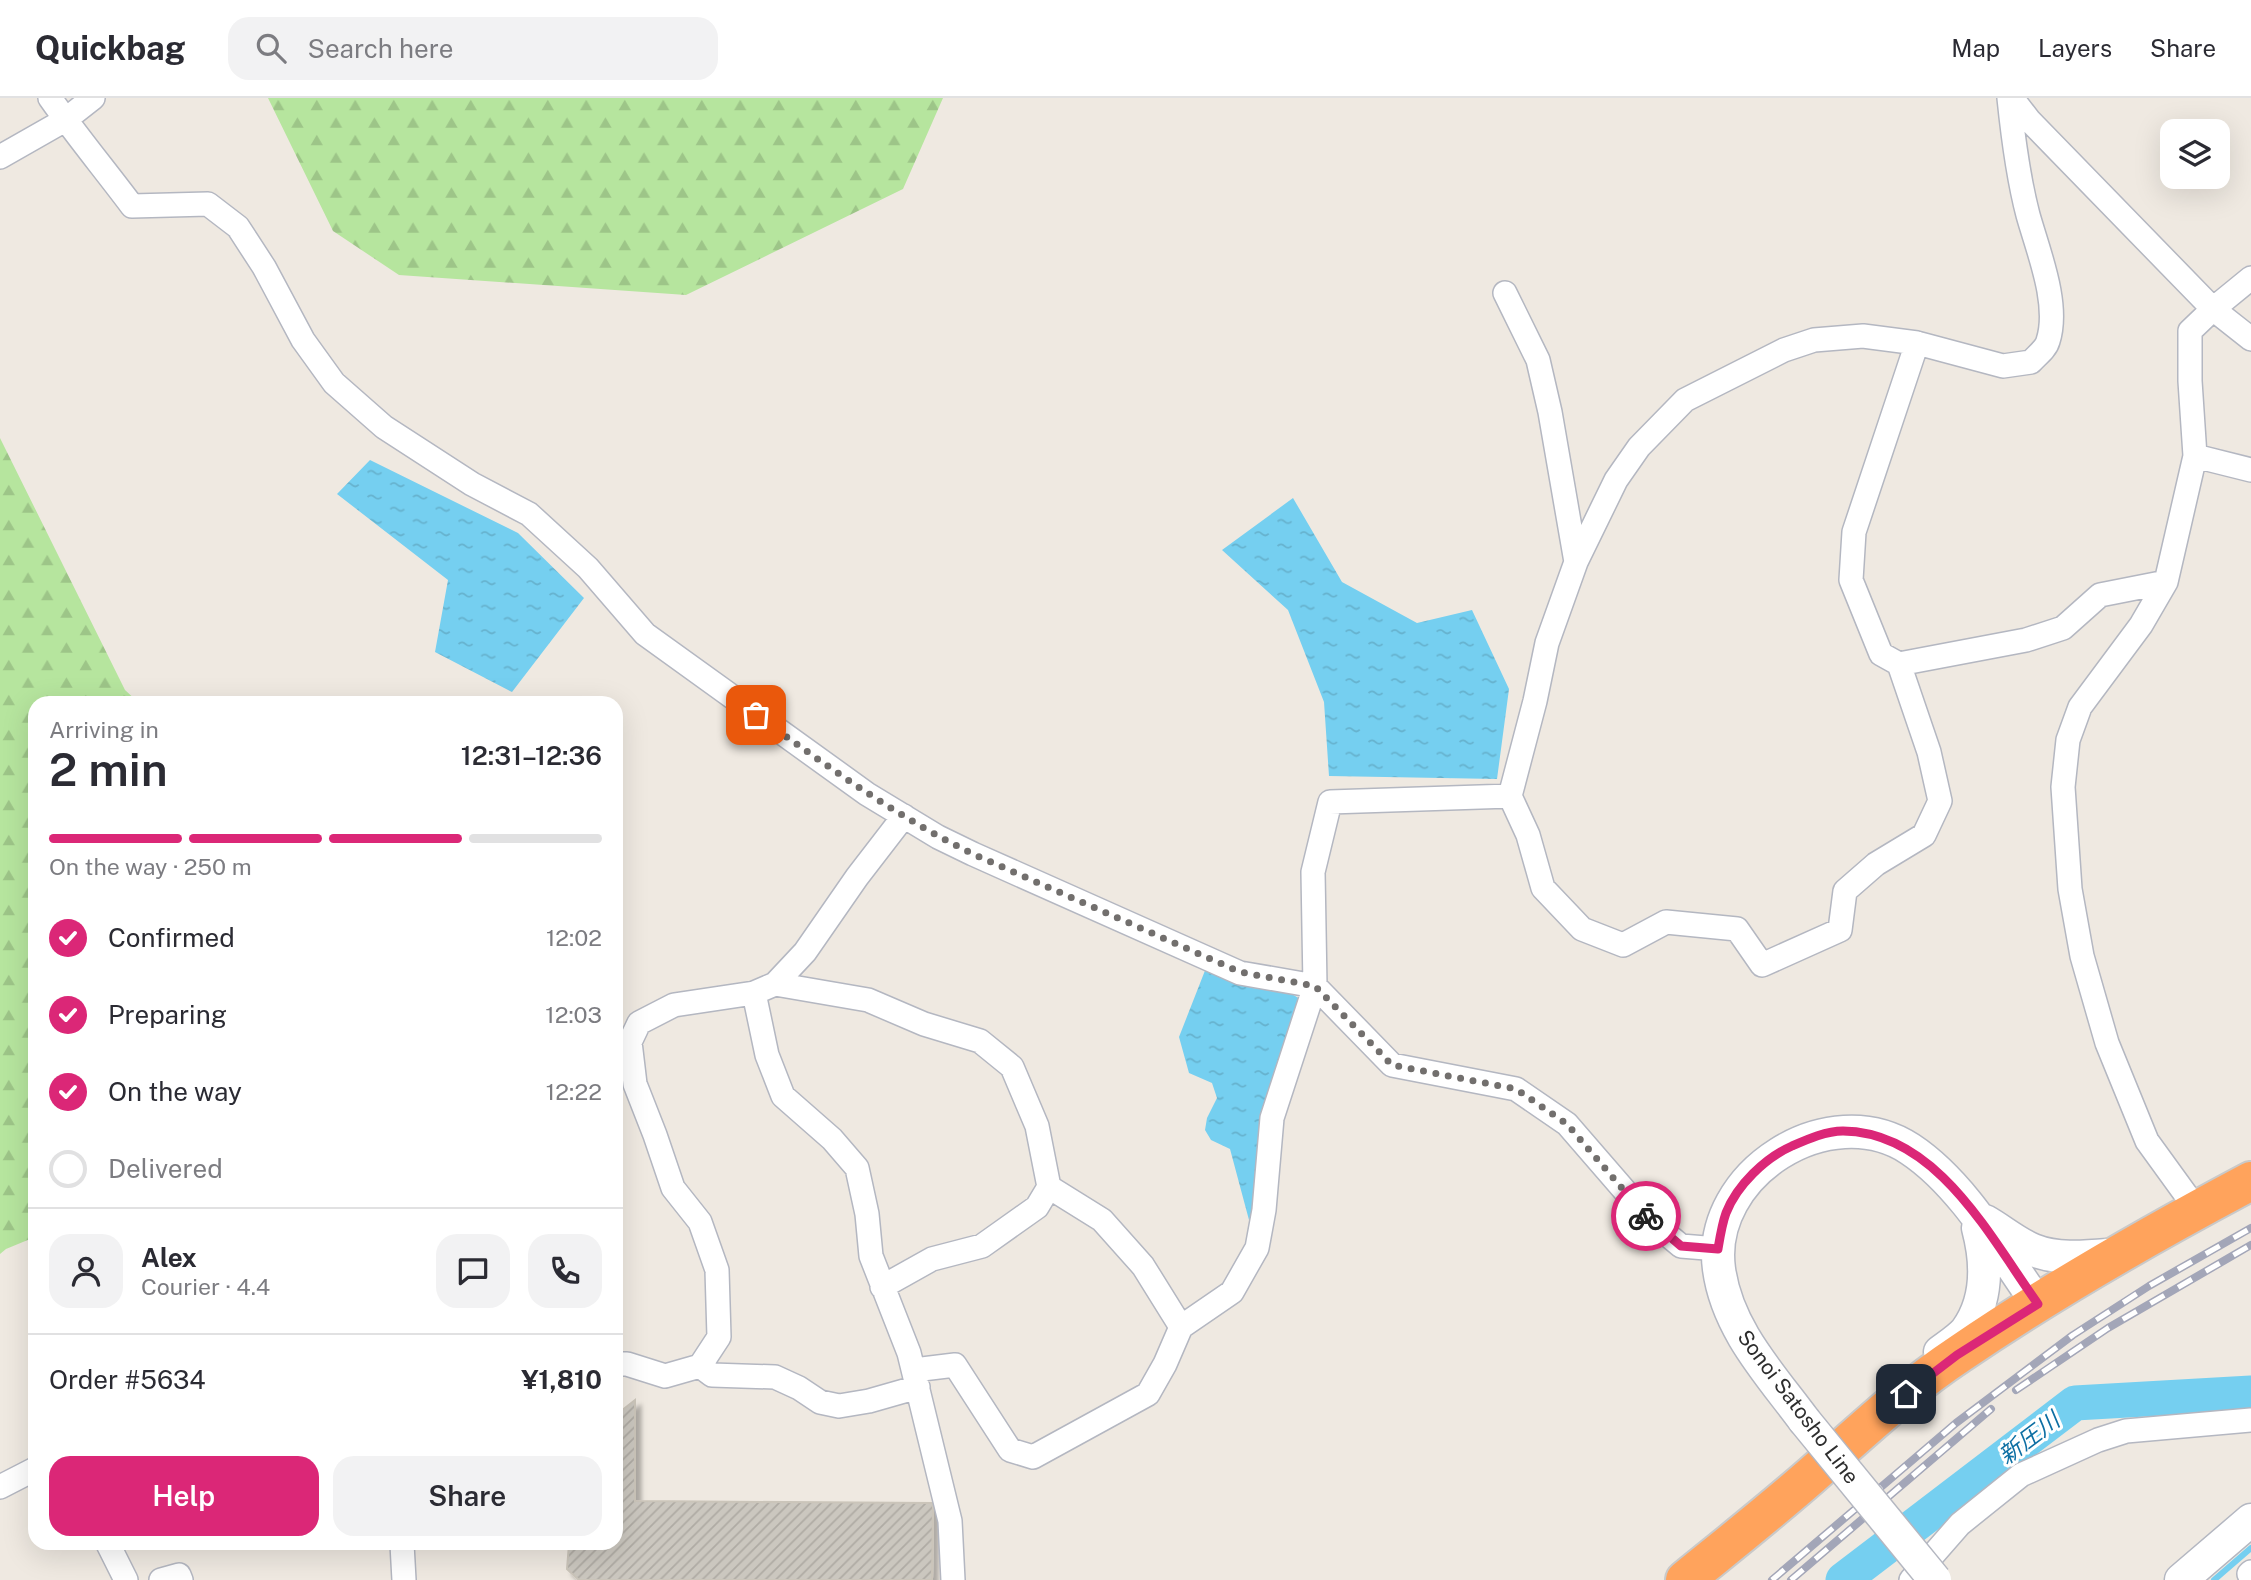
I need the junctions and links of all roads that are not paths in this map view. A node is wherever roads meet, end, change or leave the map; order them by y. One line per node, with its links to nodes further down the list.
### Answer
1 (50, 98): 4 (street)
2 (93, 98): 4 (street)
3 (2010, 98): 8 (street); 10 (street)
4 (65, 120): 5 (street); 17 (street)
5 (0, 157)
6 (2251, 278): 8 (street)
7 (1505, 293): 13 (street)
8 (2213, 309): 9 (street); 11 (street)
9 (2251, 339)
10 (1917, 343): 13 (street); 15 (street)
11 (2195, 456): 12 (street); 14 (street)
12 (2251, 470)
13 (1576, 562): 16 (street)
14 (2166, 582): 15 (street); 22 (street)
15 (1899, 664): 16 (street)
16 (1510, 796): 18 (street)
17 (904, 816): 18 (street); 19 (street)
18 (1315, 986): 24 (street); 28 (street)
19 (765, 989): 21 (street); 26 (street); 30 (street)
20 (2251, 1181): 22 (highway)
21 (1049, 1186): 26 (street); 28 (street)
22 (2197, 1210): 25 (highway)
23 (1975, 1216): 24 (main road, Sonoi Satosho Line); 25 (main road); 27 (main road, Sonoi Satosho Line); 33 (main road)
24 (1718, 1249): 46 (main road, Sonoi Satosho Line, bridge)
25 (2123, 1253): 27 (highway)
26 (882, 1287): 31 (street)
27 (2038, 1304): 33 (highway)
28 (1181, 1327): 31 (street)
29 (623, 1364): 30 (street)
30 (700, 1366): 31 (street)
31 (916, 1379): 43 (street)
32 (2251, 1420): 45 (street)
33 (1840, 1450): 44 (highway)
34 (28, 1473): 35 (street)
35 (0, 1487)
36 (2251, 1520): 47 (main road)
37 (111, 1550): 39 (street)
38 (402, 1550): 42 (street)
39 (126, 1580)
40 (161, 1580): 41 (street)
41 (181, 1580)
42 (404, 1580)
43 (953, 1580)
44 (1685, 1580)
45 (1911, 1580)
46 (1935, 1580)
47 (2181, 1580)

